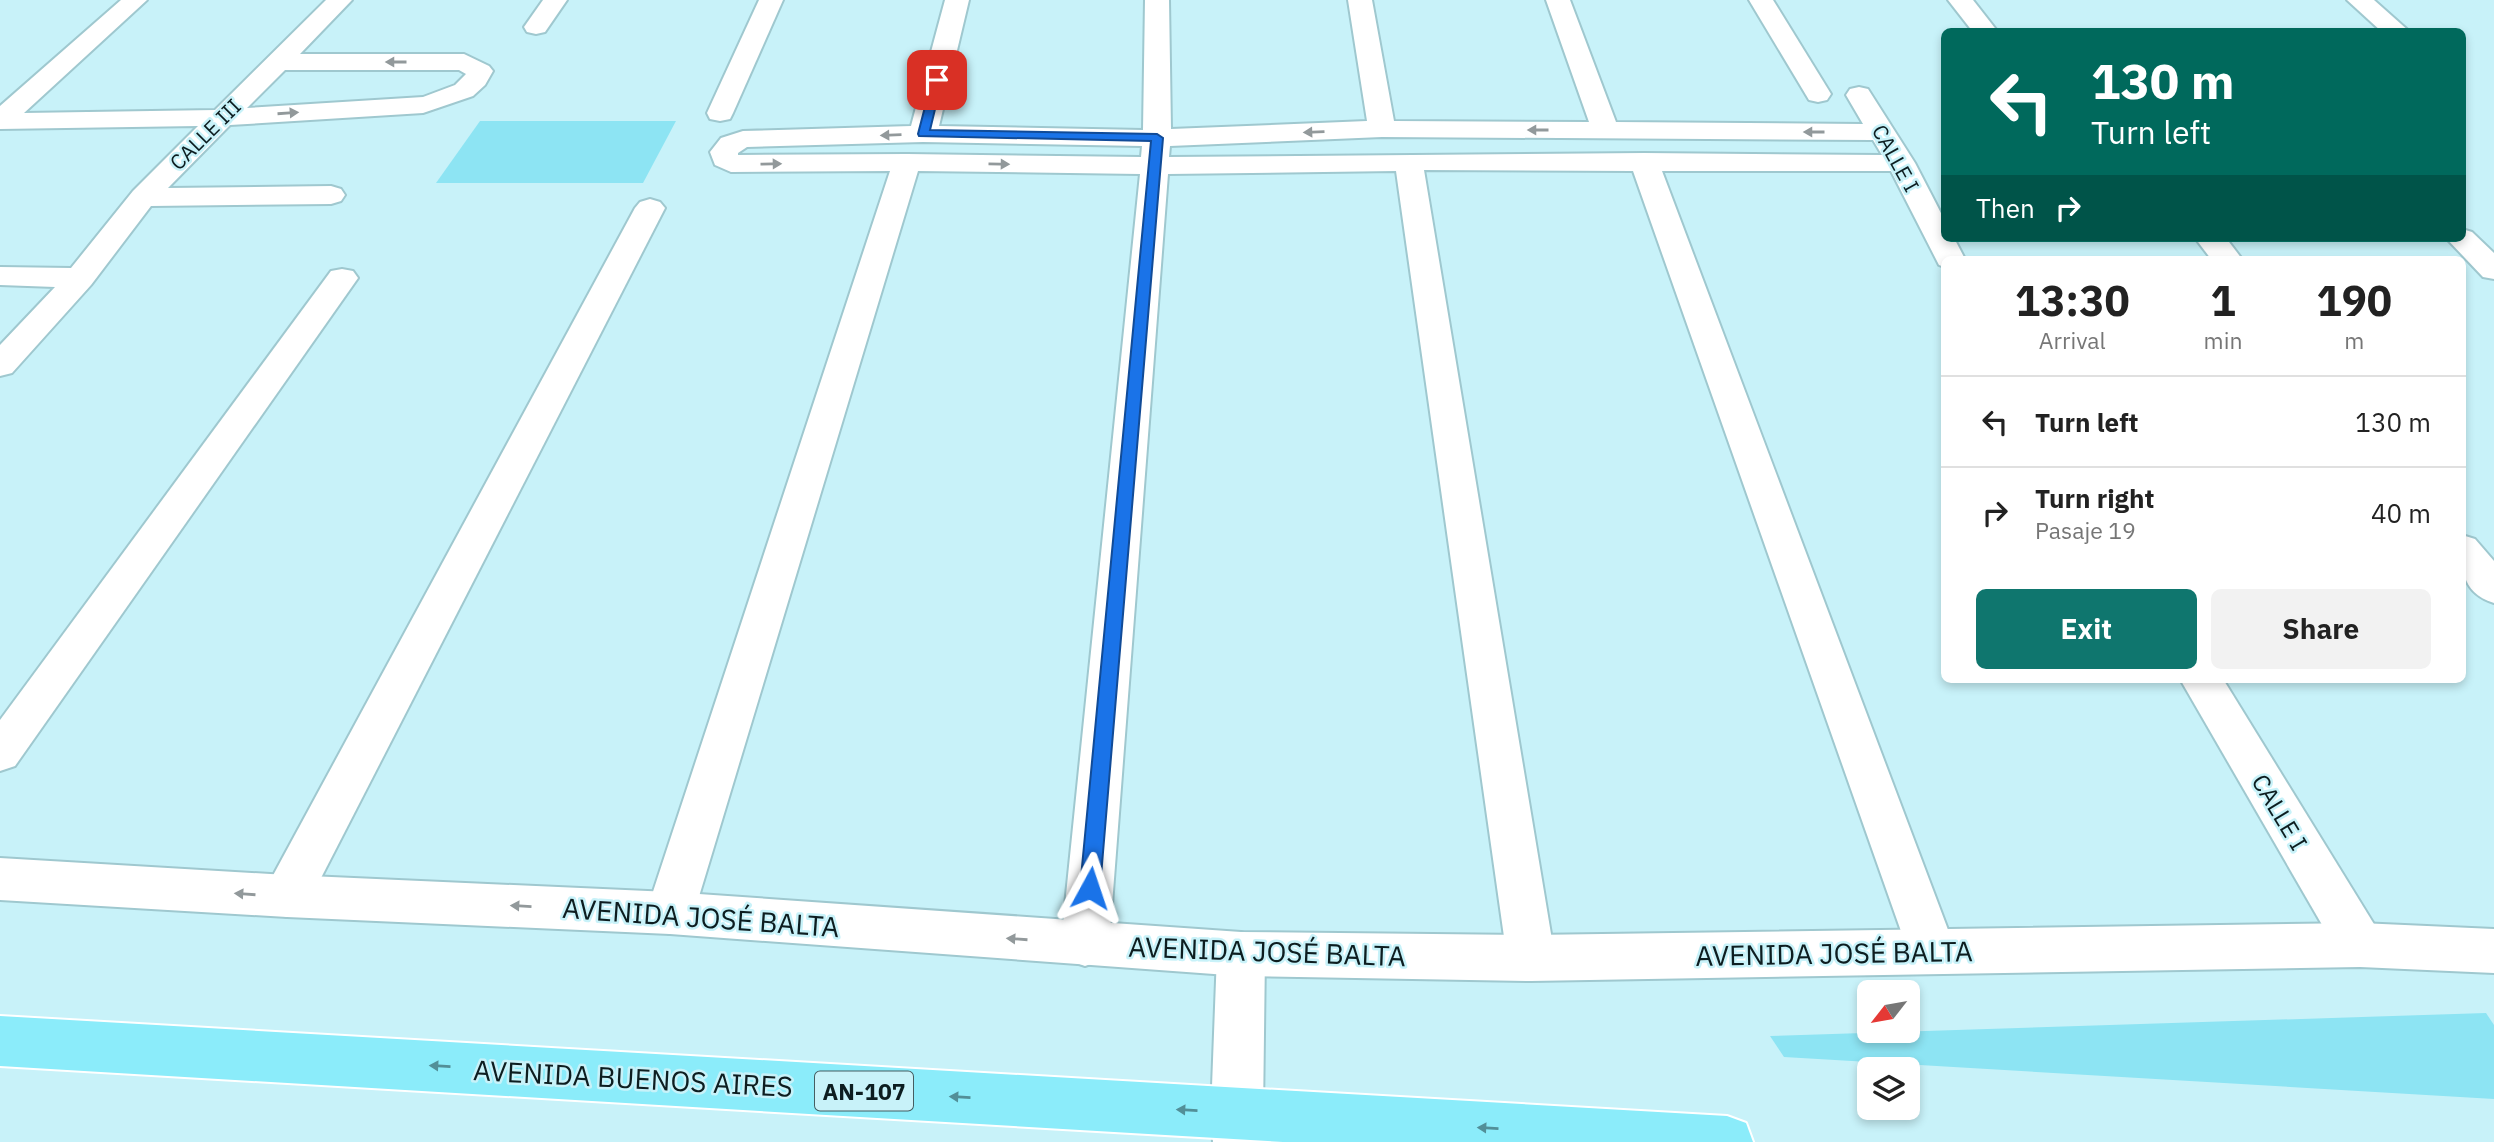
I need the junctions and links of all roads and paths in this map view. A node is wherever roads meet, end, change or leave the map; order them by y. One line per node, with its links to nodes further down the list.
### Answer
1 (135, 0): 20 (street)
2 (340, 0): 15 (street, CALLE III)
3 (555, 0): 12 (street)
4 (771, 0): 18 (street)
5 (957, 0): 24 (street)
6 (1157, 0): 25 (street)
7 (1360, 0): 21 (street)
8 (1558, 0): 22 (street)
9 (1760, 0): 16 (street)
10 (1960, 0): 13 (street)
11 (2359, 0): 14 (street)
12 (536, 27)
13 (1983, 28)
14 (2393, 28)
15 (278, 62): 19 (street, CALLE III); 19 (street, one-way to 15)
16 (1818, 94)
17 (1859, 95): 23 (street, CALLE I)
18 (720, 113)
19 (220, 118): 20 (street); 30 (street, CALLE III)
20 (0, 121)
21 (1382, 129): 22 (street, one-way to 21); 25 (street, one-way to 25)
22 (1606, 131): 23 (street, one-way to 22)
23 (1882, 132): 28 (street, CALLE I)
24 (915, 148): 24 (street, one-way to 24); 25 (street); 49 (street)
25 (1156, 152): 27 (street); 50 (street)
26 (1644, 161): 27 (street); 28 (street); 52 (street)
27 (1409, 162): 55 (street)
28 (1901, 163): 34 (street, CALLE I)
29 (331, 195): 30 (street)
30 (142, 197): 40 (street, CALLE III)
31 (650, 208): 48 (street)
32 (2494, 234): 33 (street)
33 (2466, 236)
34 (1941, 239)
35 (2466, 241): 38 (street)
36 (2213, 242): 37 (street)
37 (2225, 256)
38 (2494, 270)
39 (0, 276): 40 (street)
40 (80, 278): 42 (street, CALLE III)
41 (342, 278): 46 (street)
42 (0, 365)
43 (2466, 554): 44 (street)
44 (2494, 588)
45 (2203, 683): 51 (street, CALLE I)
46 (0, 754)
47 (0, 879): 48 (street, AVENIDA JOSÉ BALTA, one-way to 47)
48 (287, 896): 49 (street, AVENIDA JOSÉ BALTA, one-way to 48)
49 (670, 913): 50 (street, AVENIDA JOSÉ BALTA, one-way to 49)
50 (1085, 944): 54 (street, AVENIDA JOSÉ BALTA)
51 (2360, 945): 52 (street, AVENIDA JOSÉ BALTA); 53 (street, AVENIDA JOSÉ BALTA)
52 (1932, 951): 55 (street, AVENIDA JOSÉ BALTA)
53 (2494, 951)
54 (1241, 954): 55 (street, AVENIDA JOSÉ BALTA); 57 (street)
55 (1531, 958)
56 (0, 1041): 57 (main road, AVENIDA BUENOS AIRES / AN-107, one-way to 56)
57 (1238, 1128): 58 (main road, AVENIDA BUENOS AIRES / AN-107, one-way to 57)
58 (1727, 1142)

